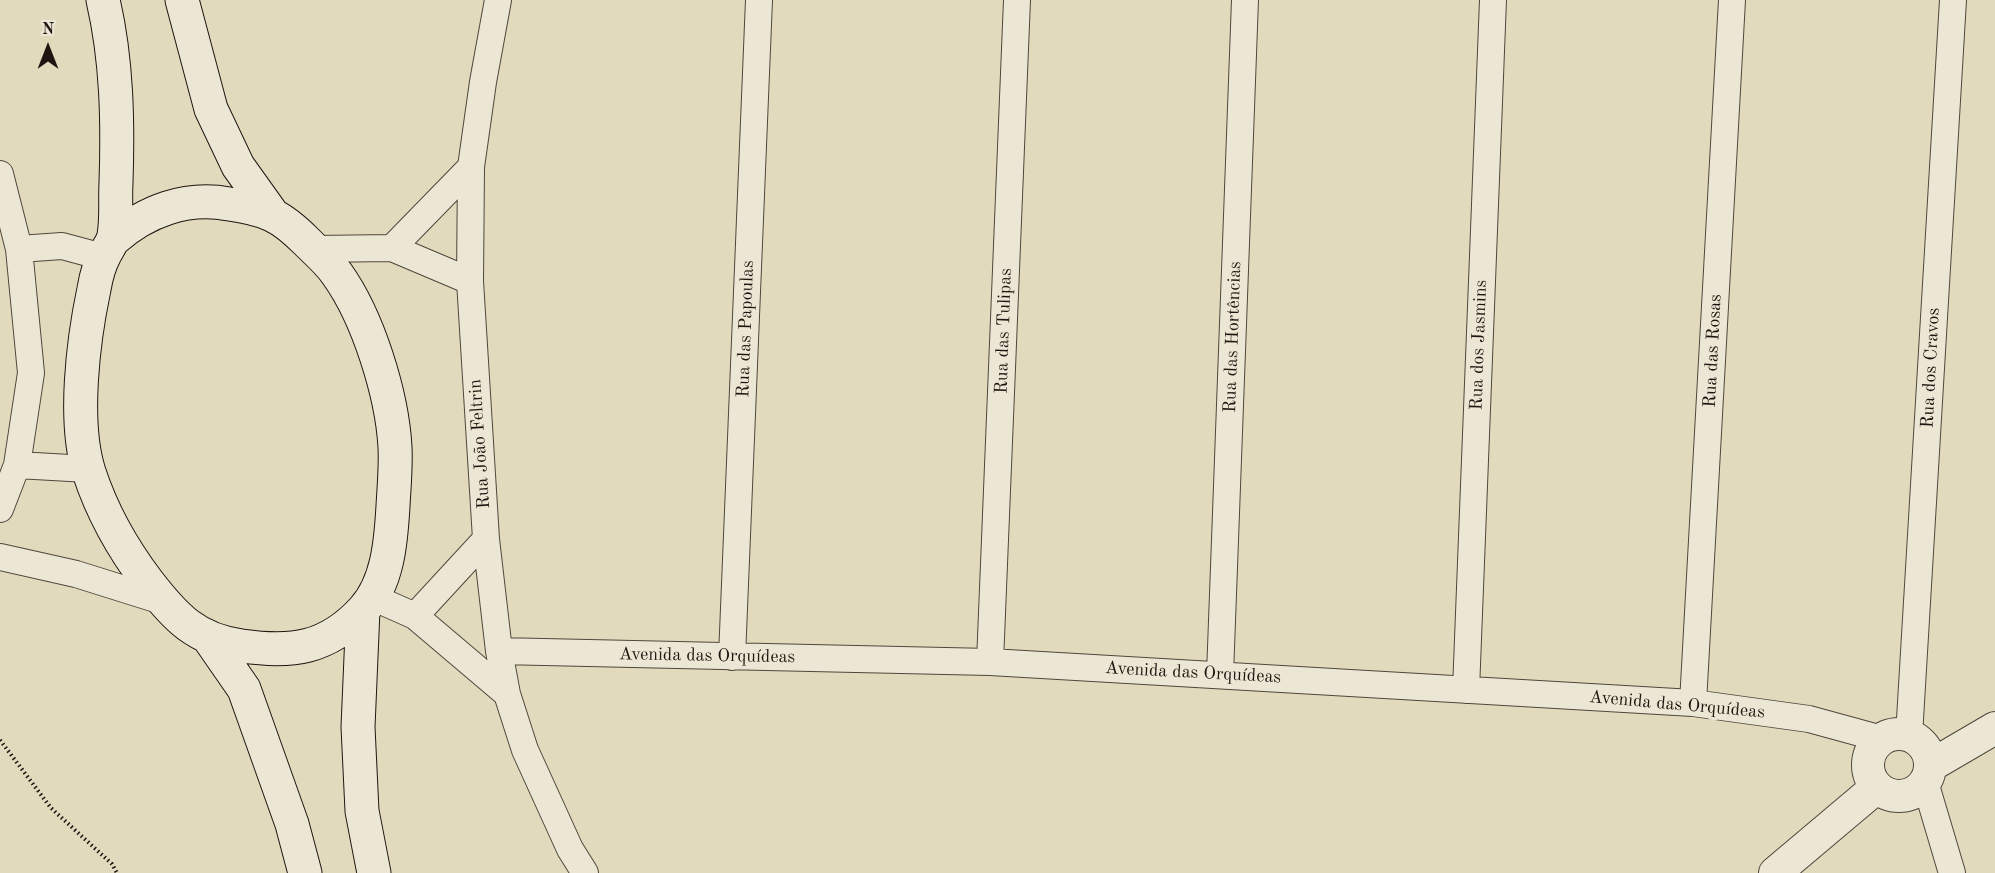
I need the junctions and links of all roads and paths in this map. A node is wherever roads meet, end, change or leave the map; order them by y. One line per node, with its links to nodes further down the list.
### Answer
1 (103, 0): 13 (main road)
2 (182, 0): 12 (main road)
3 (498, 0): 10 (street, Rua João Feltrin)
4 (759, 0): 28 (street, Rua das Papoulas)
5 (1017, 0): 29 (street, Rua das Tulipas)
6 (1245, 0): 30 (street, Rua das Hortências)
7 (1493, 0): 31 (street, Rua dos Jasmins)
8 (1732, 0): 33 (street, Rua das Rosas)
9 (1953, 0): 35 (street, Rua dos Cravos)
10 (471, 168): 14 (street); 17 (street, Rua João Feltrin)
11 (0, 174): 15 (street)
12 (273, 215): 13 (main road); 16 (main road)
13 (109, 248): 15 (street); 19 (main road)
14 (392, 248): 16 (street); 17 (street)
15 (19, 249): 18 (street)
16 (314, 249): 24 (main road)
17 (470, 281): 21 (street, Rua João Feltrin)
18 (17, 465): 19 (street); 20 (street)
19 (88, 469): 23 (main road)
20 (0, 509)
21 (486, 539): 25 (street); 27 (street, Rua João Feltrin)
22 (0, 557): 23 (street)
23 (162, 601): 26 (main road)
24 (368, 603): 25 (street); 26 (main road); 41 (main road)
25 (415, 616): 32 (street)
26 (208, 638): 40 (main road)
27 (499, 651): 28 (street, Avenida das Orquídeas); 32 (street, Rua João Feltrin)
28 (732, 657): 29 (street, Avenida das Orquídeas)
29 (990, 662): 30 (street, Avenida das Orquídeas)
30 (1220, 675): 31 (street, Avenida das Orquídeas)
31 (1466, 690): 33 (street, Avenida das Orquídeas)
32 (507, 694): 42 (street, Rua João Feltrin)
33 (1693, 703): 35 (street, Avenida das Orquídeas)
34 (1995, 728): 37 (street)
35 (1896, 737): 37 (street); 38 (street)
36 (0, 740): 39 (path)
37 (1928, 774): 38 (street); 44 (street)
38 (1877, 787): 43 (street)
39 (117, 873)
40 (304, 873)
41 (374, 873)
42 (585, 873)
43 (1775, 873)
44 (1952, 873)

